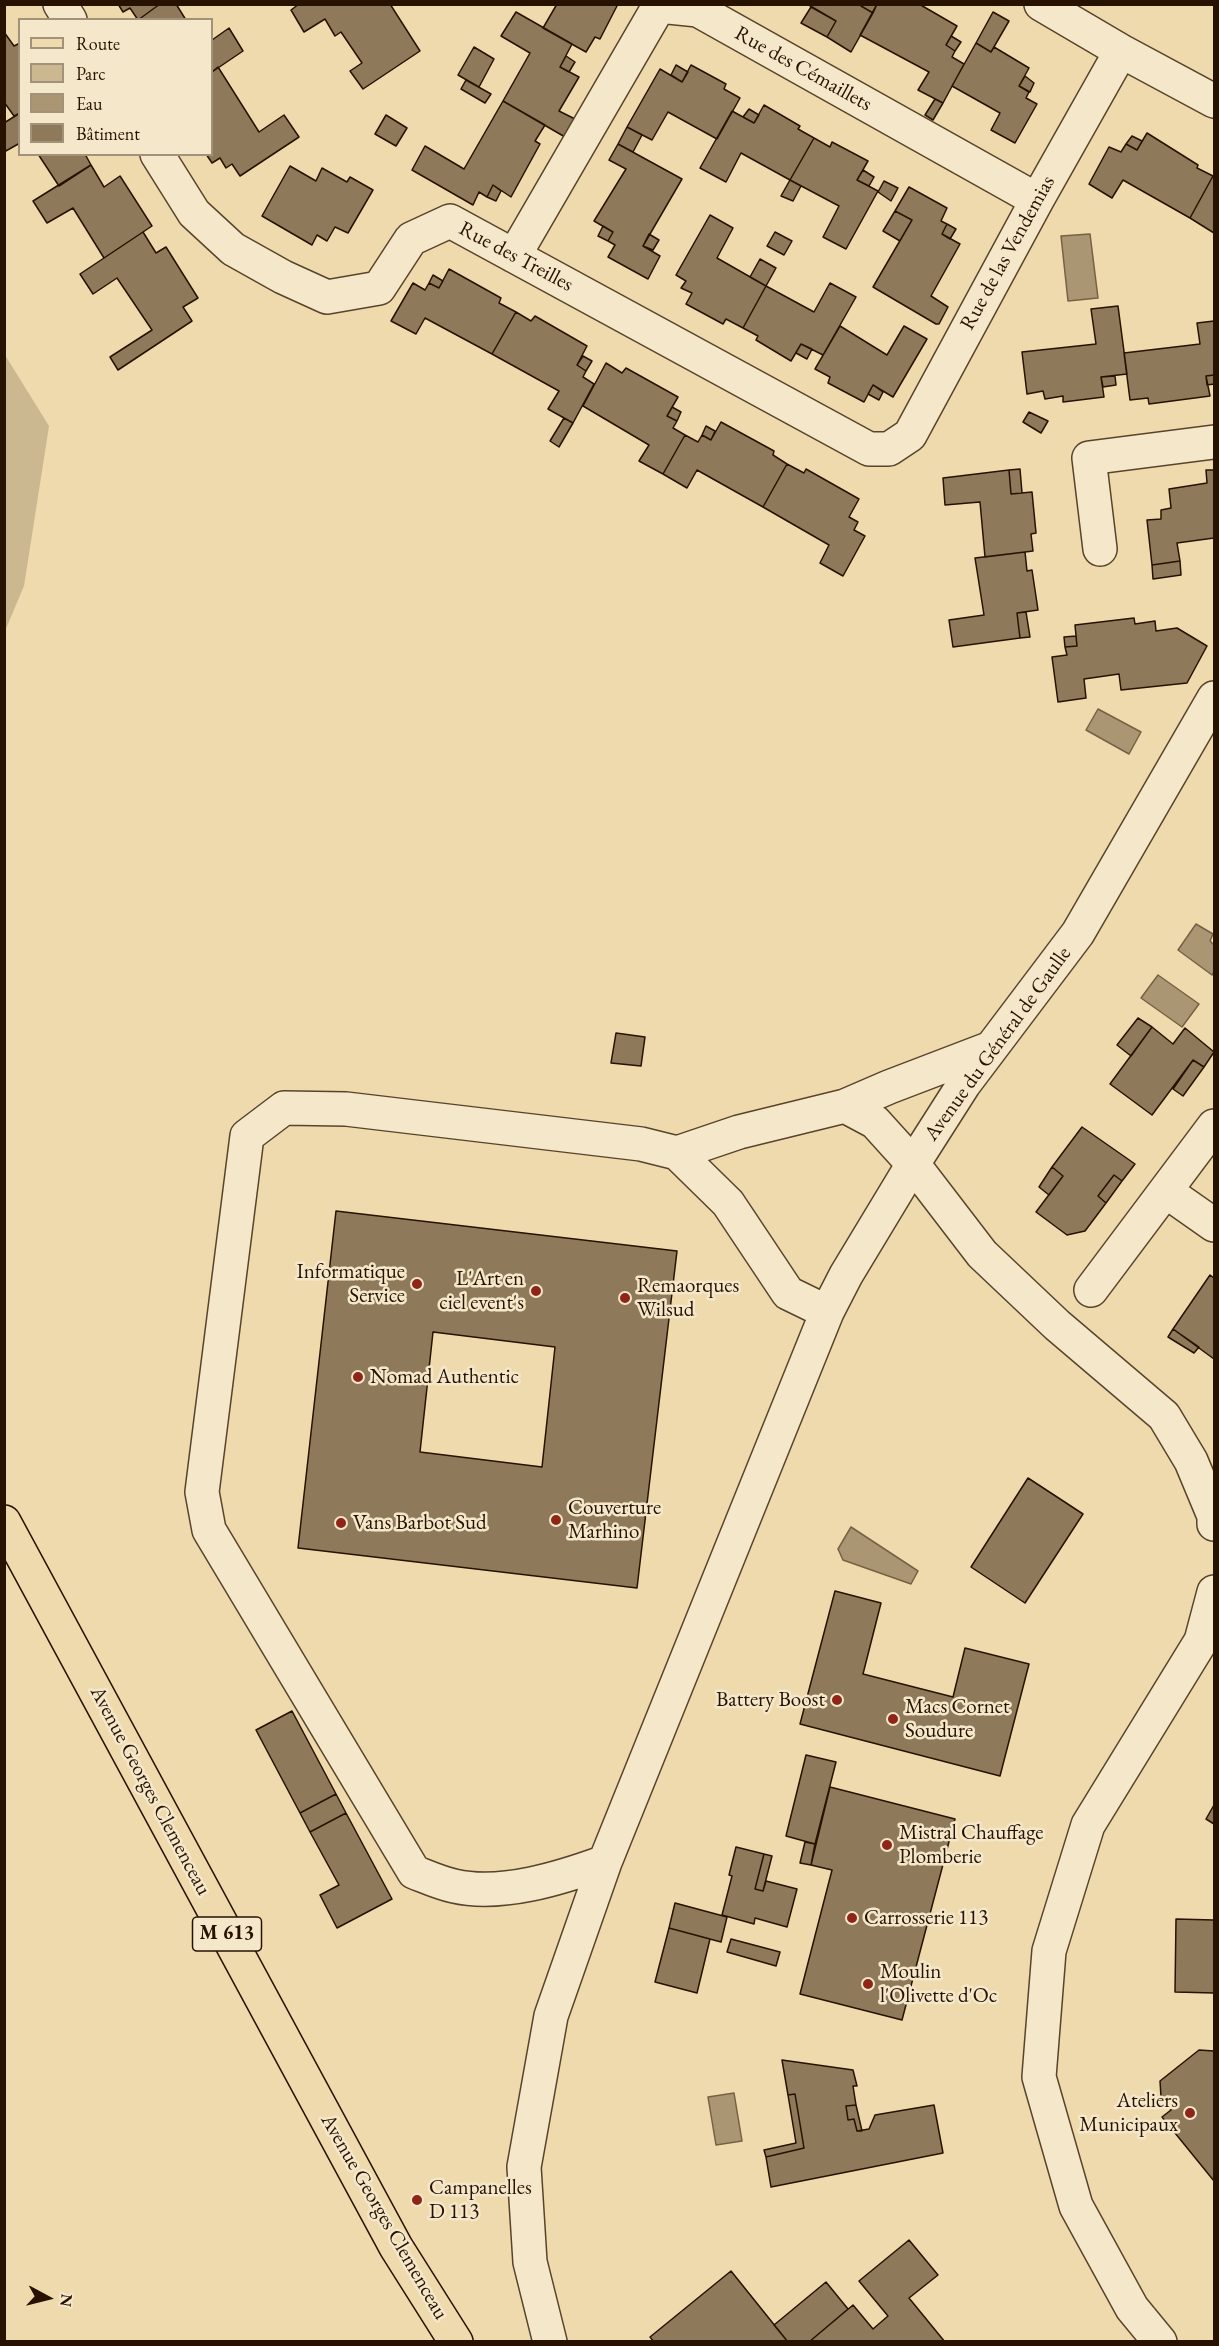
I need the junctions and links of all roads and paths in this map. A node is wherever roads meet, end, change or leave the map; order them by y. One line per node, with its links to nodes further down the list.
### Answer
1 (60, 4): 3 (street)
2 (1041, 4): 4 (street)
3 (69, 18)
4 (1121, 51): 5 (street); 7 (street, Rue de las Vendemias)
5 (1215, 101)
6 (158, 156): 8 (street, Rue des Treilles)
7 (1037, 200): 8 (street, Rue des Cémaillets); 10 (street, Rue de las Vendemias)
8 (514, 256): 10 (street, Rue des Treilles)
9 (1215, 442): 11 (street)
10 (889, 449)
11 (1100, 549)
12 (1215, 698): 13 (street, Avenue du Général de Gaulle)
13 (991, 1048): 14 (street); 17 (street, Avenue du Général de Gaulle)
14 (845, 1106): 16 (street); 17 (street)
15 (1215, 1126): 18 (street)
16 (677, 1153): 21 (street); 25 (street)
17 (914, 1164): 21 (street); 23 (street, Avenue du Général de Gaulle)
18 (1167, 1192): 19 (street); 20 (street)
19 (1215, 1225)
20 (1091, 1290)
21 (827, 1312): 25 (street)
22 (4, 1522): 26 (main road, Avenue Georges Clemenceau / M 613)
23 (1215, 1524)
24 (1215, 1592): 28 (street)
25 (605, 1862): 27 (street)
26 (456, 2342)
27 (550, 2342)
28 (1160, 2342)

